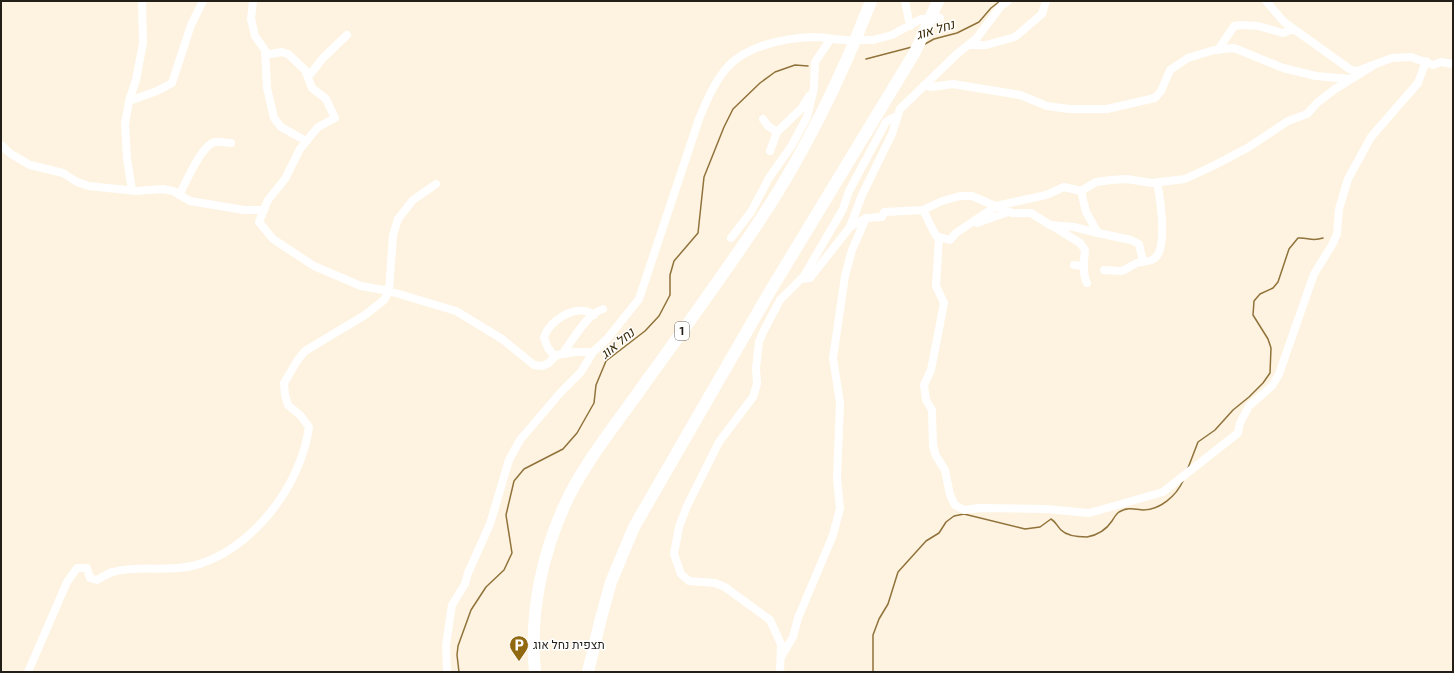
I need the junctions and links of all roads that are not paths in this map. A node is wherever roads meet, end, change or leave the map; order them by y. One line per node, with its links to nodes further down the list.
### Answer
1 (142, 1): 26 (street)
2 (203, 1): 26 (street)
3 (253, 1): 18 (street)
4 (871, 1): 65 (highway, 1)
5 (905, 1): 10 (street)
6 (1008, 1): 16 (street)
7 (1046, 1): 16 (street)
8 (1266, 1): 11 (street)
9 (938, 9): 10 (street); 66 (highway)
10 (910, 26): 15 (street)
11 (1294, 29): 17 (street); 21 (street)
12 (347, 35): 22 (street)
13 (830, 40): 14 (street); 25 (street); 59 (street)
14 (847, 40)
15 (862, 40)
16 (968, 45): 24 (street)
17 (1218, 50): 23 (street); 24 (street)
18 (265, 55): 22 (street); 30 (street)
19 (1426, 61): 20 (street); 21 (street); 48 (street)
20 (1453, 64)
21 (1371, 67): 23 (street)
22 (308, 77): 30 (street)
23 (1351, 80): 34 (street)
24 (924, 85): 27 (street)
25 (814, 88): 29 (street); 49 (street)
26 (129, 100): 36 (street)
27 (898, 115): 46 (street); 54 (street)
28 (763, 119): 29 (street)
29 (777, 132): 33 (street)
30 (306, 141): 40 (street)
31 (231, 143): 38 (street)
32 (1, 145): 36 (street)
33 (770, 151)
34 (1157, 182): 37 (street); 50 (street)
35 (436, 184): 56 (street)
36 (132, 190): 38 (street)
37 (1081, 190): 39 (street); 47 (street)
38 (179, 195): 40 (street)
39 (996, 206): 41 (street); 42 (street); 45 (street)
40 (264, 210): 56 (street)
41 (923, 210): 43 (street); 48 (street)
42 (1008, 212): 44 (street); 45 (street)
43 (866, 218): 46 (street); 62 (street)
44 (1050, 225): 47 (street); 52 (street)
45 (967, 226): 48 (street)
46 (850, 227): 54 (street)
47 (1098, 233): 50 (street)
48 (939, 237)
49 (730, 238)
50 (1144, 262): 53 (street)
51 (1074, 265): 52 (street)
52 (1083, 266): 55 (street)
53 (1104, 270)
54 (800, 279): 62 (street)
55 (1088, 283)
56 (389, 291): 61 (street); 63 (street)
57 (603, 309): 58 (street)
58 (594, 315): 60 (street); 61 (street)
59 (593, 352): 60 (street); 64 (street)
60 (565, 354): 61 (street)
61 (555, 357)
62 (781, 658): 67 (street)
63 (28, 672)
64 (447, 672)
65 (535, 672)
66 (588, 672)
67 (780, 672)

